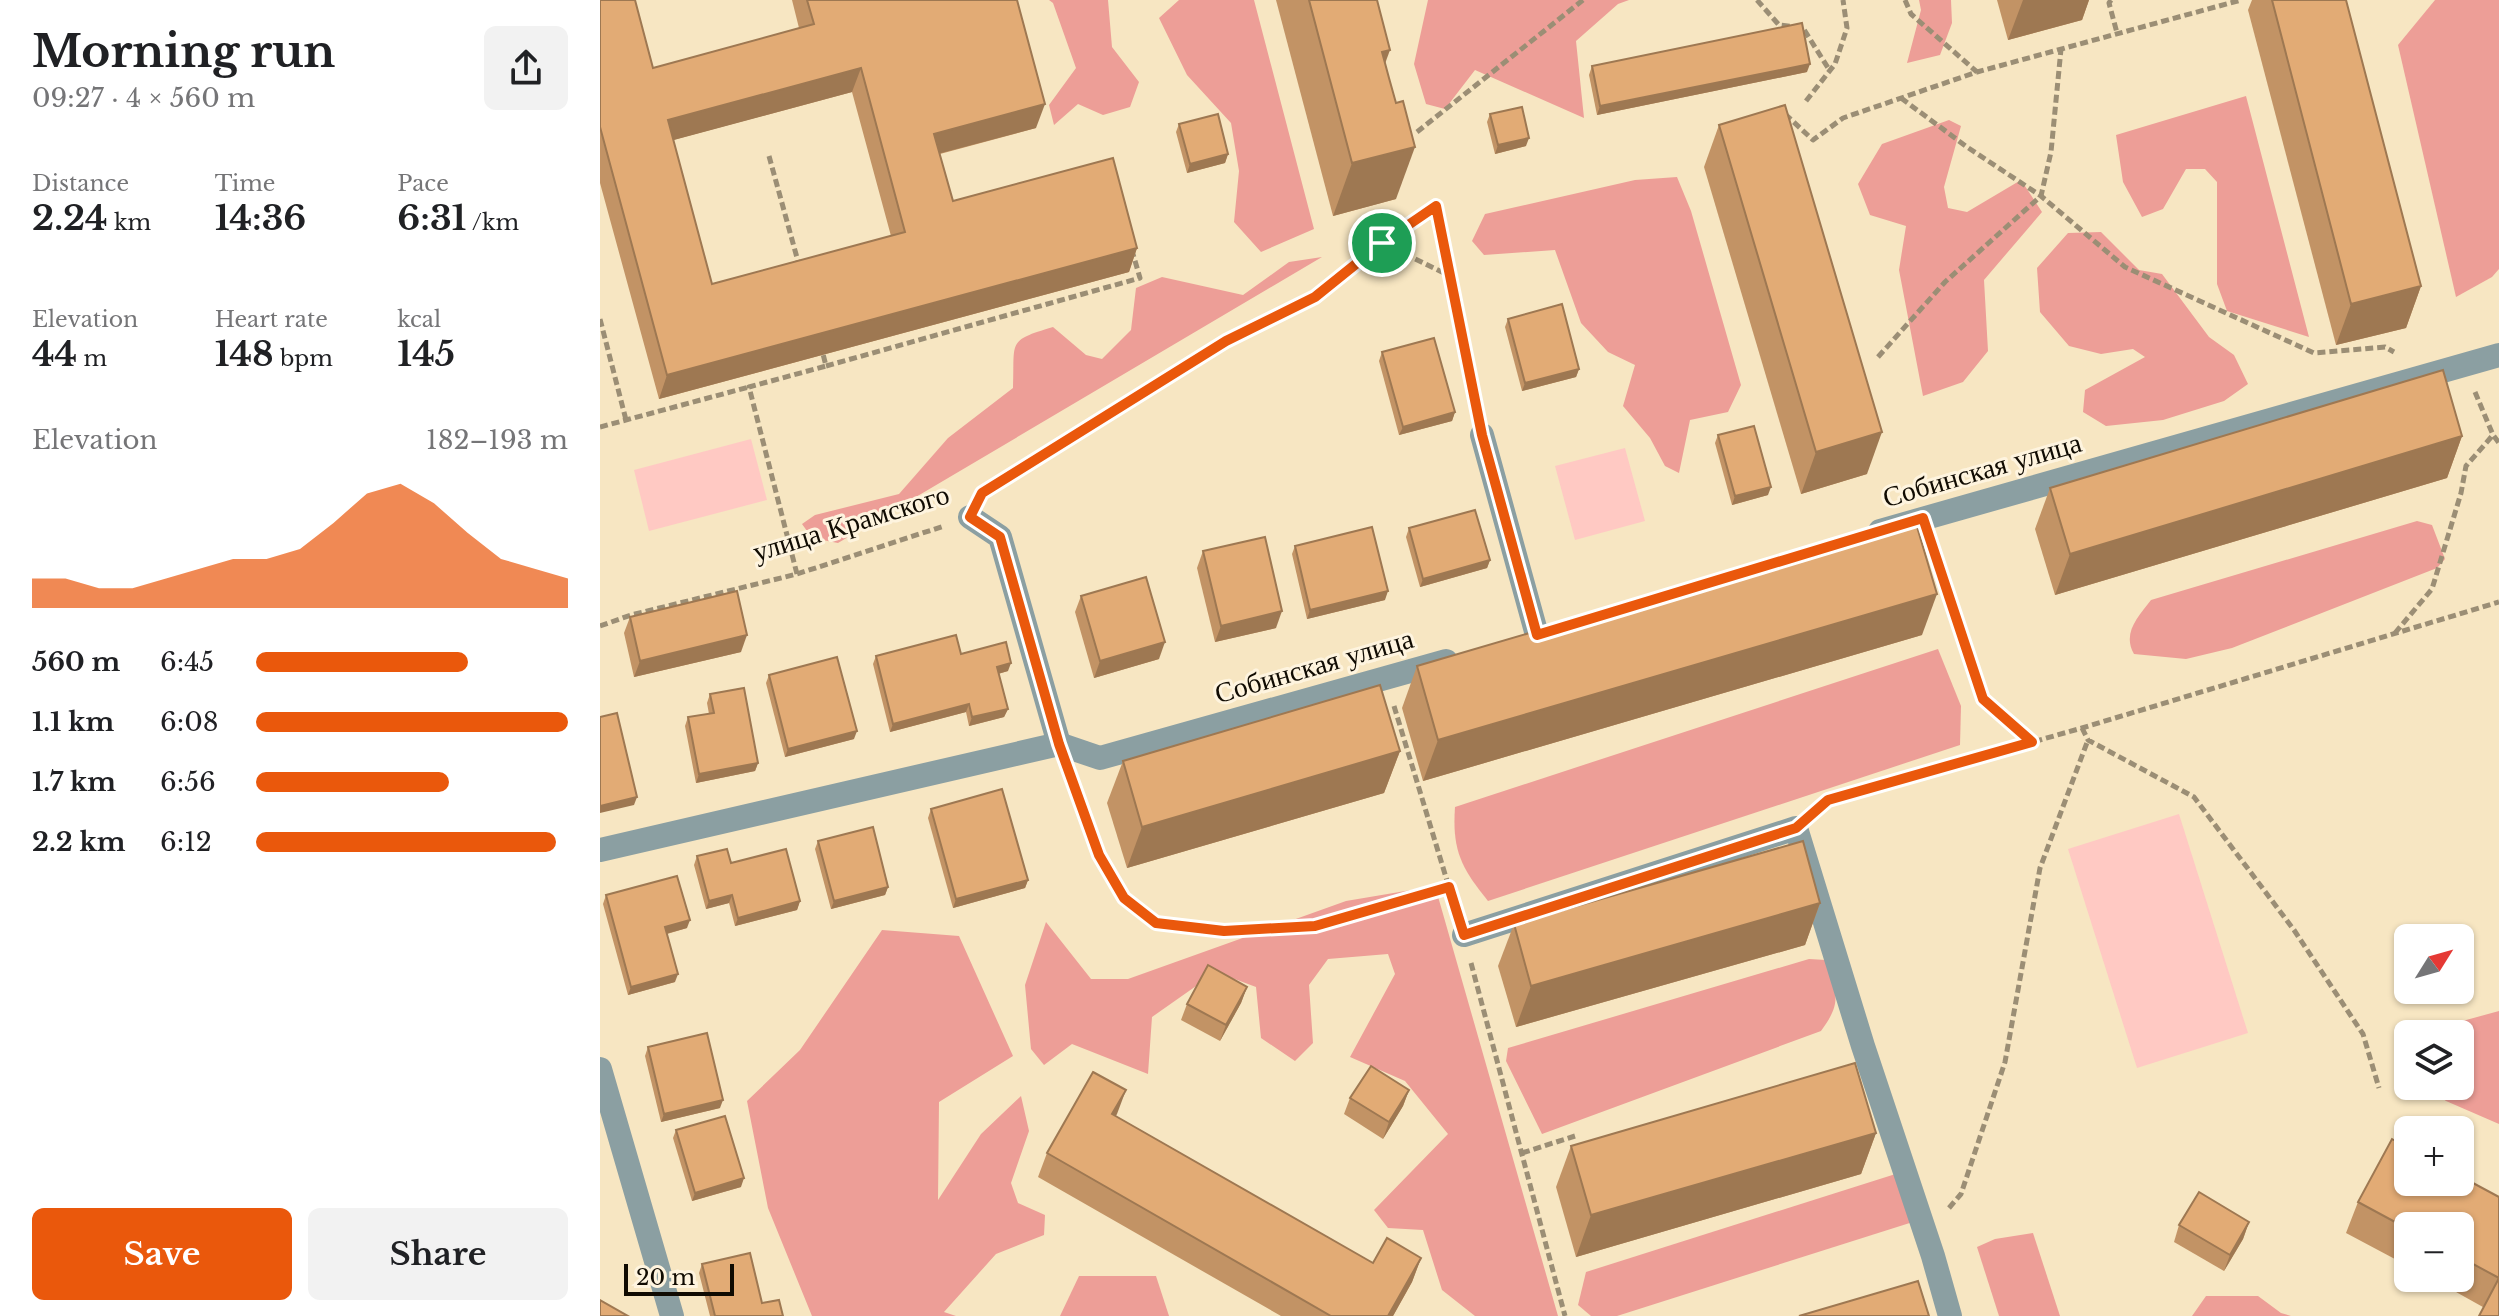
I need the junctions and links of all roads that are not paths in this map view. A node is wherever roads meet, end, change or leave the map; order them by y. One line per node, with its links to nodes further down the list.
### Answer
1 (2499, 355): 4 (street, Собинская улица)
2 (1482, 435): 6 (street)
3 (970, 517): 9 (street, улица Крамского)
4 (1863, 536)
5 (1567, 626): 6 (street)
6 (1537, 635): 7 (street)
7 (1508, 643)
8 (1465, 655): 9 (street, Собинская улица)
9 (1059, 744): 10 (street)
10 (600, 850)
11 (1464, 935): 14 (street)
12 (600, 1069): 13 (street)
13 (672, 1316)
14 (1950, 1316)

